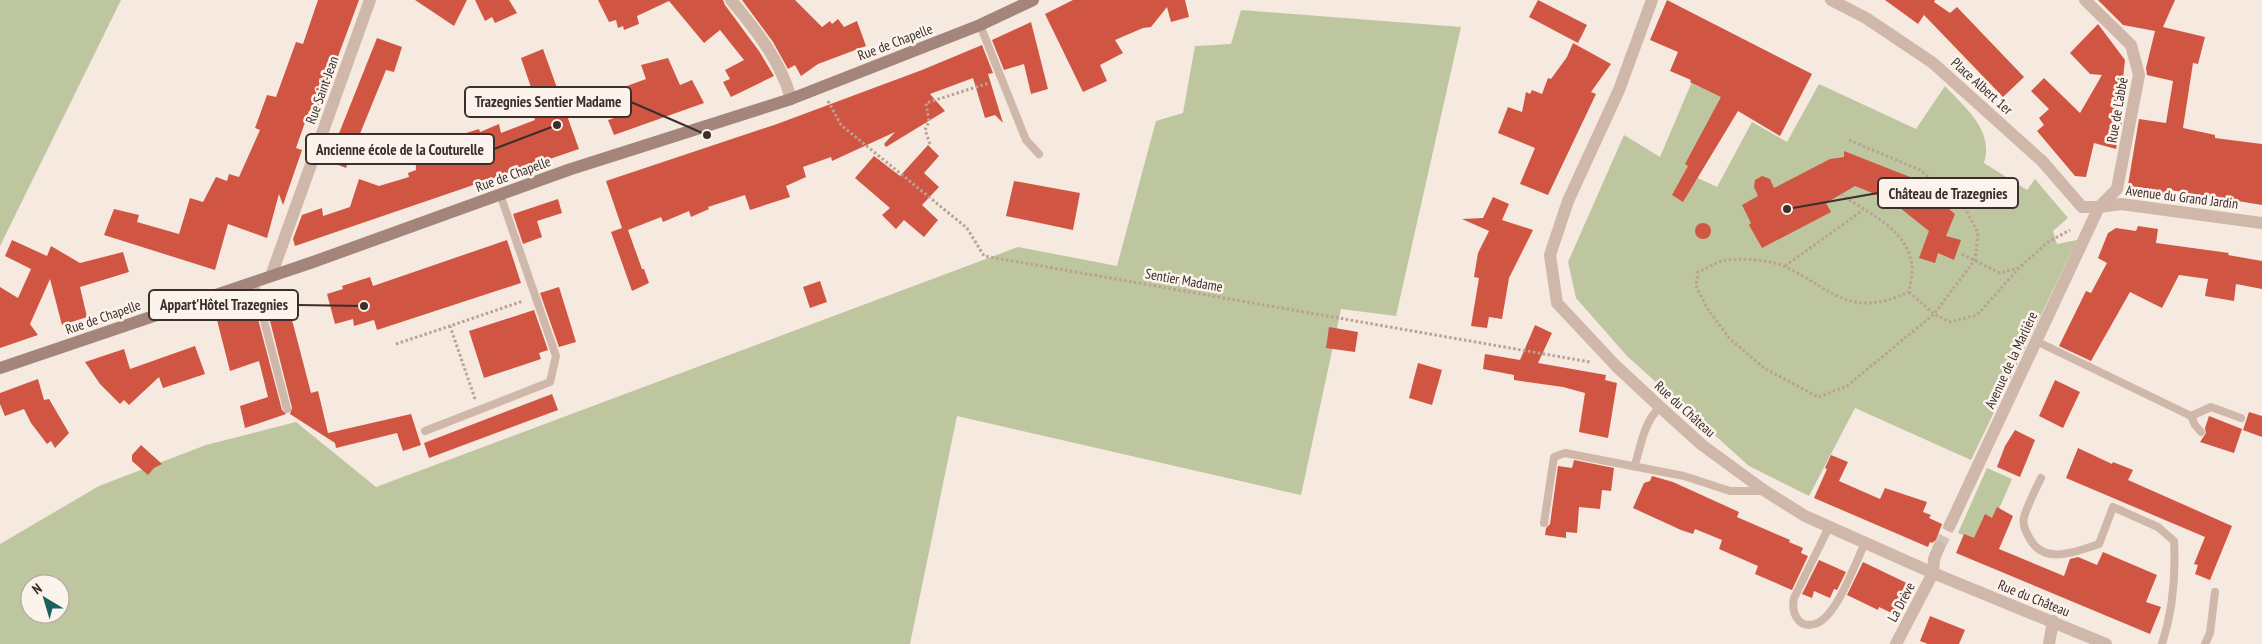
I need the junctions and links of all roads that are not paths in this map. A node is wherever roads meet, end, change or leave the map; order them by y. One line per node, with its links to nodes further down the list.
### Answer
1 (370, 0): 13 (street, Rue Saint-Jean)
2 (731, 0): 8 (street)
3 (1033, 0): 7 (main road, Rue de Chapelle)
4 (1652, 0): 17 (street, Rue du Château)
5 (1831, 0): 11 (street, Place Albert 1er)
6 (2085, 0): 11 (street, Rue de L'abbé)
7 (980, 25): 8 (main road, Rue de Chapelle); 9 (lane)
8 (791, 98): 10 (main road, Rue de Chapelle)
9 (1039, 154)
10 (500, 194): 13 (main road, Rue de Chapelle); 21 (lane)
11 (2099, 207): 12 (street, Avenue du Grand Jardin); 15 (street, Avenue de la Marlière)
12 (2262, 223)
13 (271, 276): 14 (main road, Rue de Chapelle)
14 (254, 282): 16 (main road, Rue de Chapelle); 18 (lane)
15 (2036, 341): 19 (lane); 27 (street, Avenue de la Marlière)
16 (0, 368)
17 (1660, 407): 23 (lane); 25 (street, Rue du Château)
18 (287, 409)
19 (2191, 416): 20 (lane); 22 (lane)
20 (2241, 418)
21 (425, 431)
22 (2201, 432)
23 (1635, 465): 25 (lane); 26 (lane)
24 (2041, 478): 37 (lane)
25 (1765, 491): 28 (street, Rue du Château)
26 (1544, 523)
27 (1950, 525)
28 (1829, 527): 29 (street, Rue du Château); 29 (lane)
29 (1865, 543): 31 (street, Rue du Château)
30 (1939, 547): 31 (street)
31 (1933, 573): 33 (street, Rue du Château); 34 (street, La Drève)
32 (2216, 592): 38 (lane)
33 (2053, 621): 35 (street); 36 (street, Rue du Château)
34 (1896, 644)
35 (2049, 644)
36 (2106, 644)
37 (2162, 644)
38 (2205, 644)

